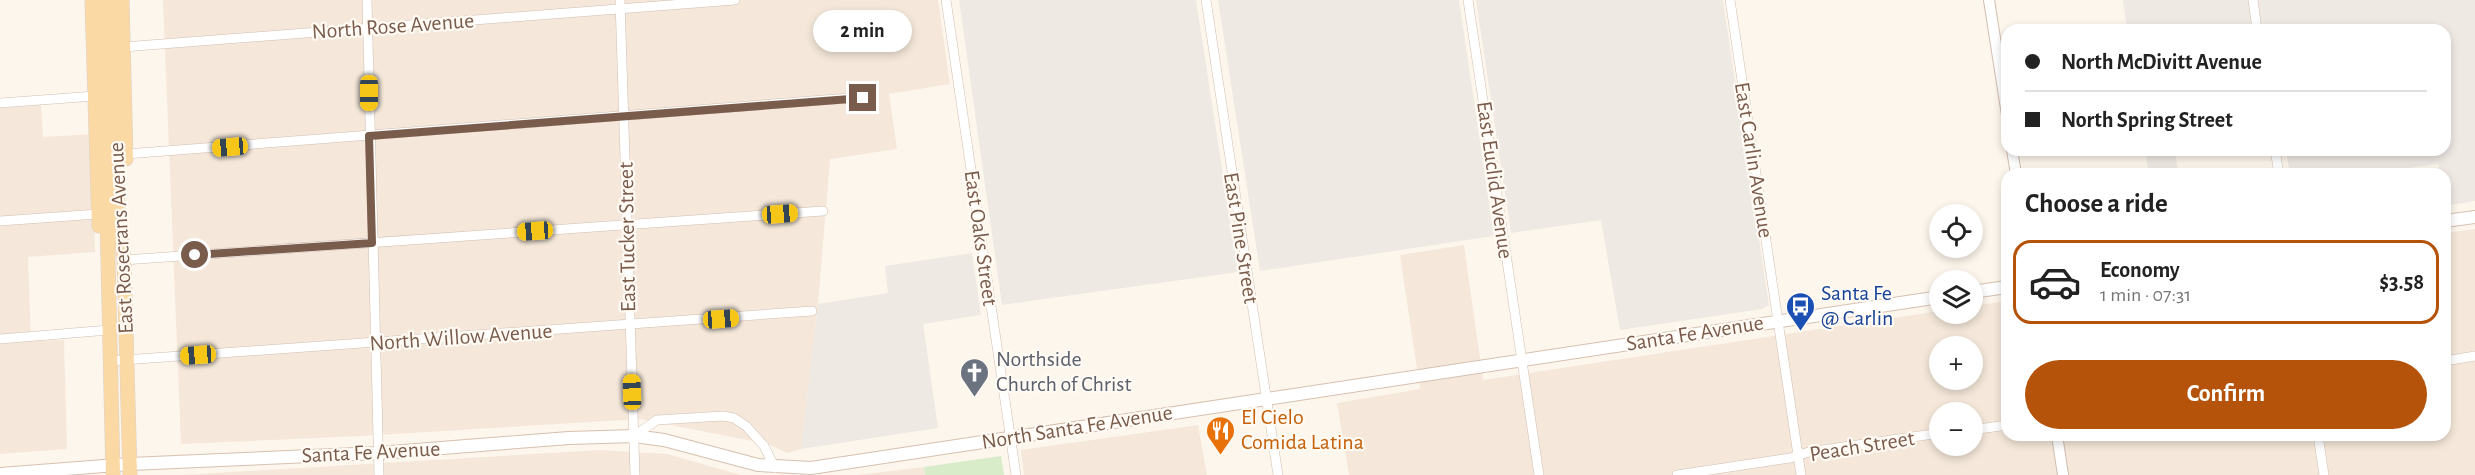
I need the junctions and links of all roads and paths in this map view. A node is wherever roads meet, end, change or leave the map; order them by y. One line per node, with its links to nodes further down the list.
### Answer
1 (92, 0): 18 (main road)
2 (102, 0): 16 (main road, East Rosecrans Avenue)
3 (112, 0): 16 (main road, East Rosecrans Avenue)
4 (122, 0): 16 (main road)
5 (367, 0): 15 (street)
6 (735, 0): 13 (street, North Rose Avenue)
7 (946, 0): 52 (street, East Oaks Street)
8 (1206, 0): 47 (street, East Pine Street)
9 (1468, 0): 43 (street, East Euclid Avenue)
10 (1730, 0): 37 (street, East Carlin Avenue)
11 (1989, 0): 17 (street)
12 (2253, 0): 14 (street)
13 (620, 4): 15 (street, North Rose Avenue); 21 (street, East Tucker Street)
14 (2257, 24)
15 (368, 28): 16 (street, North Rose Avenue); 22 (street)
16 (113, 46): 23 (main road); 31 (main road, East Rosecrans Avenue); 34 (main road, East Rosecrans Avenue)
17 (2001, 77)
18 (95, 96): 20 (street); 25 (main road)
19 (863, 98): 21 (street)
20 (0, 103)
21 (624, 117): 22 (street); 29 (street, East Tucker Street)
22 (369, 136): 23 (street); 30 (street)
23 (126, 154): 31 (main road)
24 (823, 211): 29 (street)
25 (98, 214): 28 (street); 34 (main road)
26 (2475, 217): 27 (main road)
27 (2451, 220)
28 (0, 221)
29 (628, 224): 30 (street); 38 (street, East Tucker Street)
30 (372, 243): 31 (street); 41 (street)
31 (124, 260): 44 (main road, East Rosecrans Avenue)
32 (2001, 288): 33 (main road)
33 (1983, 290)
34 (108, 299): 39 (main road, East Rosecrans Avenue)
35 (1929, 299): 37 (main road, Santa Fe Avenue)
36 (812, 311): 38 (street, North Willow Avenue)
37 (1778, 321): 43 (main road, Santa Fe Avenue); 56 (street, East Carlin Avenue)
38 (629, 326): 41 (street, North Willow Avenue); 51 (street, East Tucker Street)
39 (109, 330): 40 (street); 46 (main road, East Rosecrans Avenue)
40 (0, 339)
41 (376, 343): 44 (street, North Willow Avenue); 55 (street)
42 (2475, 356): 45 (street)
43 (1522, 359): 47 (main road, North Santa Fe Avenue); 65 (street, East Euclid Avenue)
44 (127, 360): 46 (street, North Willow Avenue); 58 (main road, East Rosecrans Avenue)
45 (2451, 360)
46 (110, 361): 59 (main road, East Rosecrans Avenue)
47 (1267, 398): 52 (main road, North Santa Fe Avenue); 64 (street, East Pine Street)
48 (2001, 426): 49 (street)
49 (1983, 428)
50 (1929, 435): 56 (street, Peach Street)
51 (634, 436): 55 (main road, Santa Fe Avenue); 57 (main road, North Santa Fe Avenue); 57 (street); 62 (street, East Tucker Street)
52 (1011, 437): 57 (main road, North Santa Fe Avenue); 63 (street, East Oaks Street)
53 (2058, 441): 68 (street)
54 (2319, 441): 69 (street)
55 (378, 453): 58 (main road, Santa Fe Avenue); 61 (street)
56 (1798, 456): 66 (street, Peach Street); 67 (street, East Carlin Avenue)
57 (774, 468)
58 (130, 469): 59 (main road, Santa Fe Avenue)
59 (113, 470): 60 (main road, Santa Fe Avenue)
60 (0, 474)
61 (379, 475)
62 (635, 475)
63 (1016, 475)
64 (1278, 475)
65 (1539, 475)
66 (1677, 475)
67 (1801, 475)
68 (2063, 475)
69 (2324, 475)

